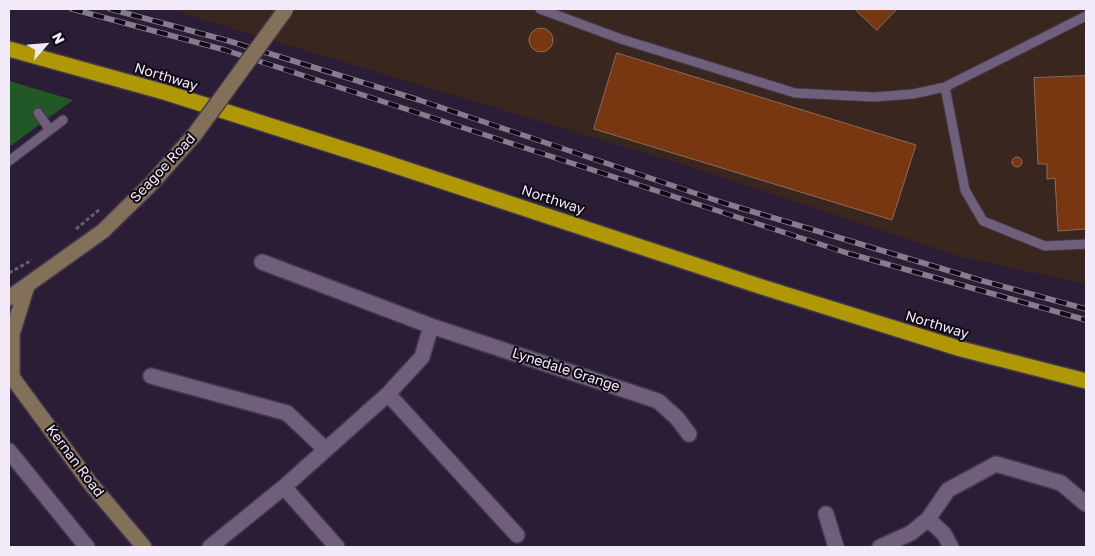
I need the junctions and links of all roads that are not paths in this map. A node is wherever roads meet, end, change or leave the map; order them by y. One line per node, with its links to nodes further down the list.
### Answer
1 (287, 9): 12 (main road, Seagoe Road, bridge)
2 (540, 9): 5 (lane)
3 (1086, 16): 5 (lane)
4 (9, 49): 17 (highway, Northway)
5 (945, 86): 10 (lane)
6 (38, 113): 8 (lane)
7 (63, 120): 8 (lane)
8 (50, 130): 9 (lane)
9 (9, 161)
10 (1086, 244)
11 (262, 262): 14 (street, Lynedale Grange)
12 (26, 286): 13 (main road, Seagoe Road); 15 (main road)
13 (9, 298)
14 (431, 326): 18 (street); 19 (street, Lynedale Grange)
15 (10, 376): 28 (main road, Kernan Road)
16 (151, 376): 20 (street)
17 (1086, 381)
18 (388, 394): 20 (street); 26 (street)
19 (689, 434)
20 (325, 449): 22 (street)
21 (9, 451): 27 (street)
22 (284, 487): 29 (street); 30 (street)
23 (1086, 504): 25 (street)
24 (826, 514): 31 (street)
25 (928, 519): 32 (street); 33 (street)
26 (517, 535)
27 (87, 547)
28 (144, 547)
29 (210, 547)
30 (337, 547)
31 (836, 547)
32 (880, 547)
33 (951, 547)

